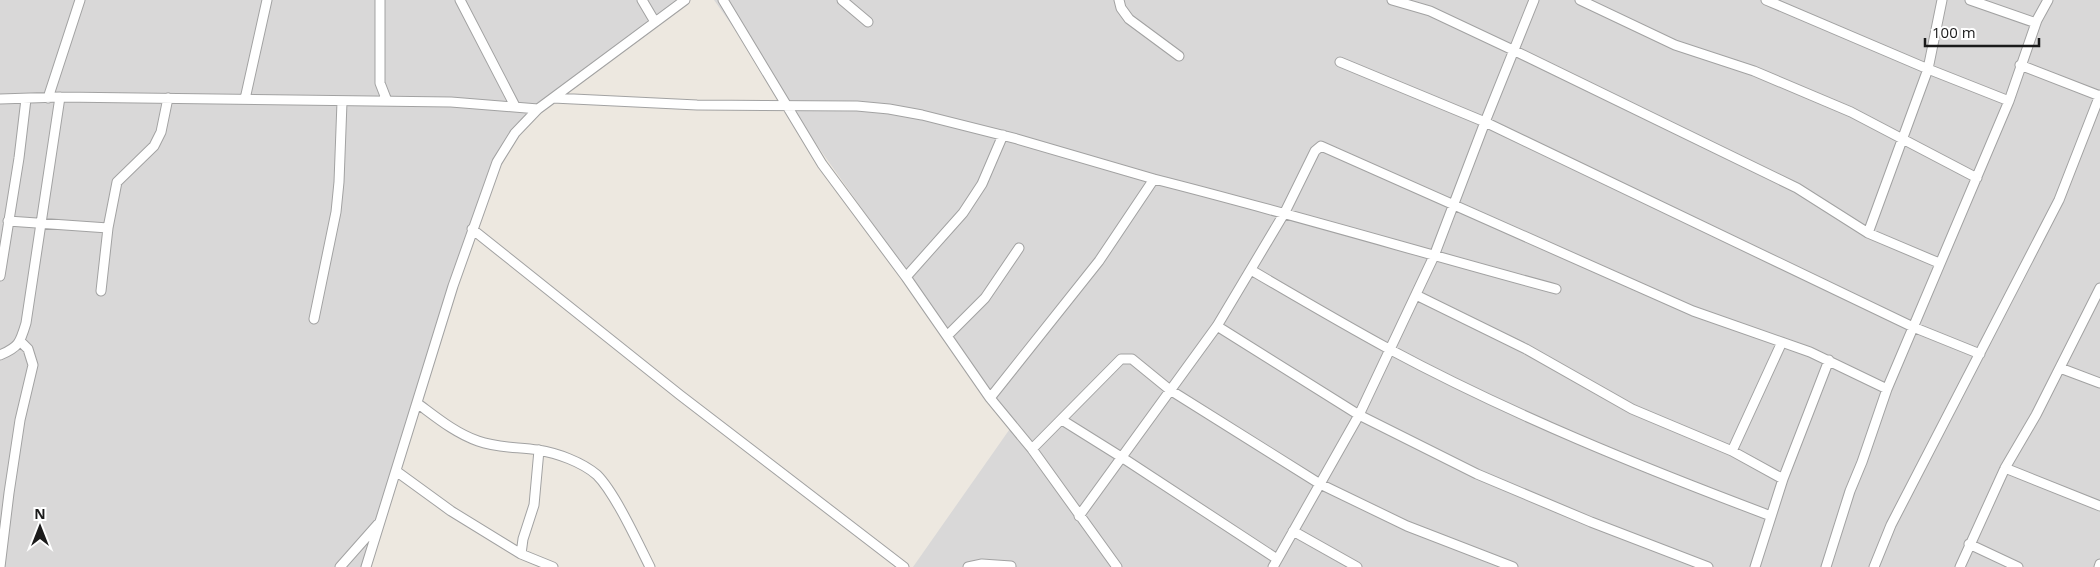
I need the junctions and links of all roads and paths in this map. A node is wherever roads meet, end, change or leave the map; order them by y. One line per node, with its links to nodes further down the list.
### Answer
1 (80, 0): 27 (street)
2 (267, 0): 32 (street)
3 (380, 0): 33 (street)
4 (460, 0): 37 (street)
5 (642, 0): 17 (street)
6 (685, 0): 17 (street)
7 (723, 0): 36 (street)
8 (842, 0): 18 (street)
9 (1119, 0): 21 (street)
10 (1392, 0): 20 (street)
11 (1534, 0): 20 (street)
12 (1580, 0): 41 (street)
13 (1766, 0): 24 (street)
14 (1942, 0): 24 (street)
15 (1970, 0): 19 (street)
16 (2048, 0): 19 (street)
17 (655, 22): 29 (street)
18 (868, 22)
19 (2036, 23): 23 (street)
20 (1515, 51): 39 (street); 50 (street)
21 (1179, 56)
22 (1340, 62): 39 (street)
23 (2020, 65): 25 (street); 34 (street)
24 (1928, 69): 34 (street); 41 (street)
25 (2100, 96): 68 (street)
26 (60, 97): 27 (street); 28 (street); 47 (street)
27 (48, 98): 31 (street)
28 (168, 98): 32 (street); 48 (street)
29 (553, 98): 36 (street); 38 (street)
30 (0, 99): 31 (street)
31 (26, 99): 46 (street)
32 (245, 99): 35 (street)
33 (386, 101): 35 (street); 37 (street)
34 (2009, 101): 42 (street)
35 (342, 102): 61 (street)
36 (788, 105): 40 (street); 56 (street)
37 (515, 106): 38 (street)
38 (538, 109): 49 (street)
39 (1485, 122): 44 (street); 63 (street)
40 (1003, 135): 43 (street); 56 (street)
41 (1901, 139): 42 (street); 50 (street)
42 (1977, 178): 53 (street)
43 (1154, 179): 45 (street); 75 (street)
44 (1454, 204): 45 (street); 52 (street); 66 (street)
45 (1285, 212): 52 (street); 54 (street)
46 (8, 221): 47 (street); 55 (street)
47 (40, 223): 48 (street); 65 (street)
48 (108, 228): 59 (street)
49 (472, 229): 76 (street); 102 (street)
50 (1868, 233): 53 (street)
51 (1019, 248): 64 (street)
52 (1434, 256): 58 (street); 60 (street)
53 (1938, 264): 63 (street)
54 (1251, 270): 62 (street); 67 (street)
55 (0, 276)
56 (906, 277): 64 (street)
57 (2100, 288): 71 (street)
58 (1556, 289)
59 (101, 290)
60 (1416, 295): 67 (street); 81 (street)
61 (314, 319)
62 (1217, 326): 74 (street); 77 (street)
63 (1912, 327): 68 (street); 73 (street)
64 (947, 336): 75 (street)
65 (21, 342): 69 (street); 87 (street)
66 (1782, 342): 70 (street); 81 (street)
67 (1390, 350): 77 (street); 90 (street)
68 (1980, 354): 110 (street)
69 (0, 355)
70 (1829, 360): 73 (street); 85 (street)
71 (2060, 368): 72 (street); 83 (street)
72 (2100, 383)
73 (1887, 389): 109 (street)
74 (1170, 390): 78 (street); 82 (street); 86 (street)
75 (990, 398): 79 (street)
76 (416, 403): 80 (street); 84 (street)
77 (1359, 415): 86 (street); 107 (street)
78 (1062, 420): 79 (street); 82 (street)
79 (1032, 449): 89 (street)
80 (539, 450): 94 (street); 101 (street)
81 (1732, 451): 85 (street)
82 (1123, 458): 89 (street); 96 (street)
83 (2005, 468): 88 (street); 93 (street)
84 (396, 471): 91 (street); 94 (street)
85 (1783, 479): 90 (street)
86 (1320, 484): 92 (street); 106 (street)
87 (4, 492): 95 (street)
88 (2100, 506)
89 (1079, 516): 104 (street)
90 (1771, 516): 108 (street)
91 (380, 522): 98 (street); 99 (street)
92 (1293, 531): 96 (street); 105 (street)
93 (1969, 544): 111 (street); 112 (street)
94 (521, 554): 100 (street)
95 (0, 563)
96 (1275, 563)
97 (1011, 566): 103 (street)
98 (340, 567)
99 (366, 567)
100 (553, 567)
101 (650, 567)
102 (904, 567)
103 (968, 567)
104 (1117, 567)
105 (1357, 567)
106 (1514, 567)
107 (1708, 567)
108 (1755, 567)
109 (1826, 567)
110 (1874, 567)
111 (1960, 567)
112 (2018, 567)

